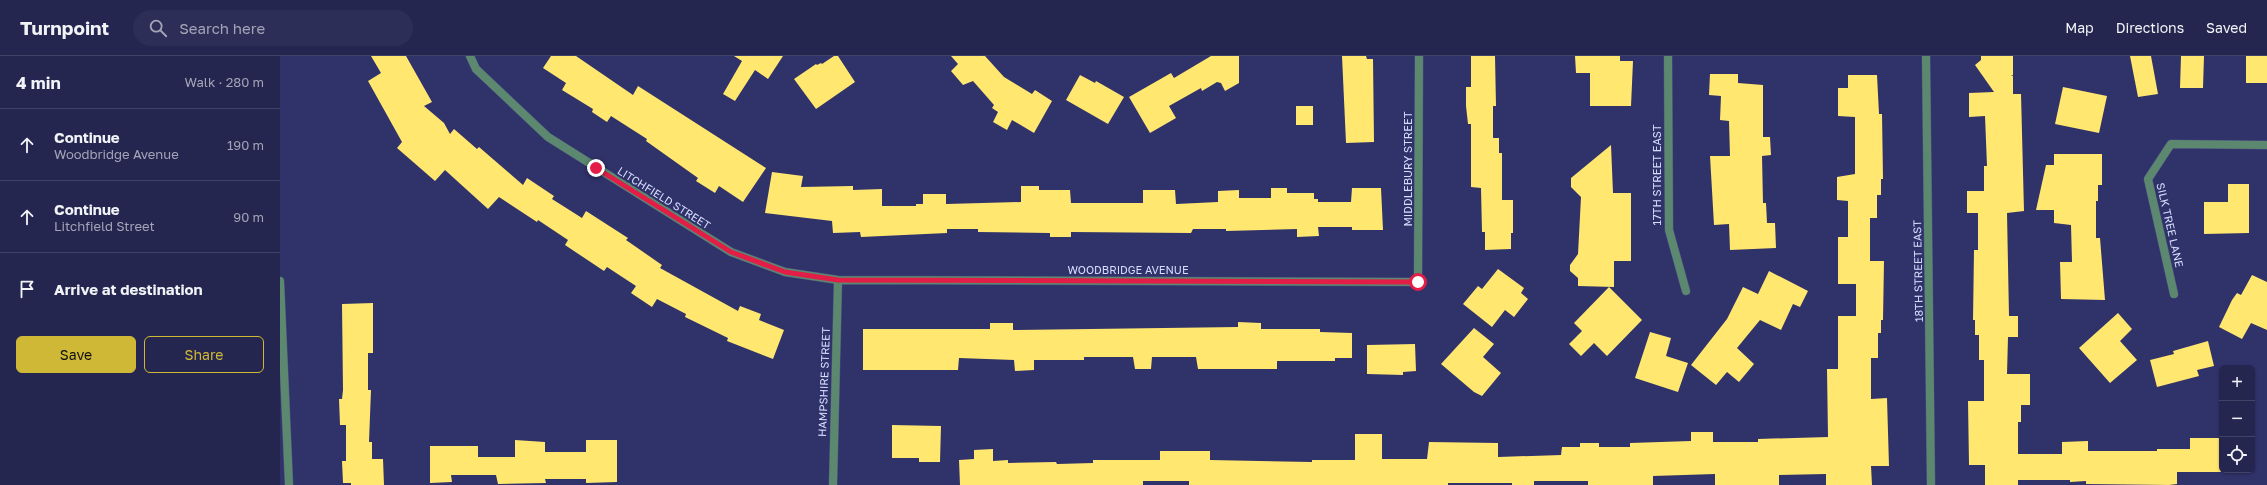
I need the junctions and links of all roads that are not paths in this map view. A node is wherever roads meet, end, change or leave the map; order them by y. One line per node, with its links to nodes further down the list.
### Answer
1 (470, 56): 6 (street, LITCHFIELD STREET)
2 (1419, 56): 8 (street, MIDDLEBURY STREET)
3 (1668, 56): 9 (street, 17TH STREET EAST)
4 (1926, 56): 13 (street, 18TH STREET EAST)
5 (2267, 145): 10 (street, SILK TREE LANE)
6 (838, 280): 8 (street, WOODBRIDGE AVENUE); 12 (street, HAMPSHIRE STREET)
7 (280, 281): 11 (street)
8 (1418, 282)
9 (1686, 291)
10 (2174, 294)
11 (289, 485)
12 (832, 485)
13 (1931, 485)

